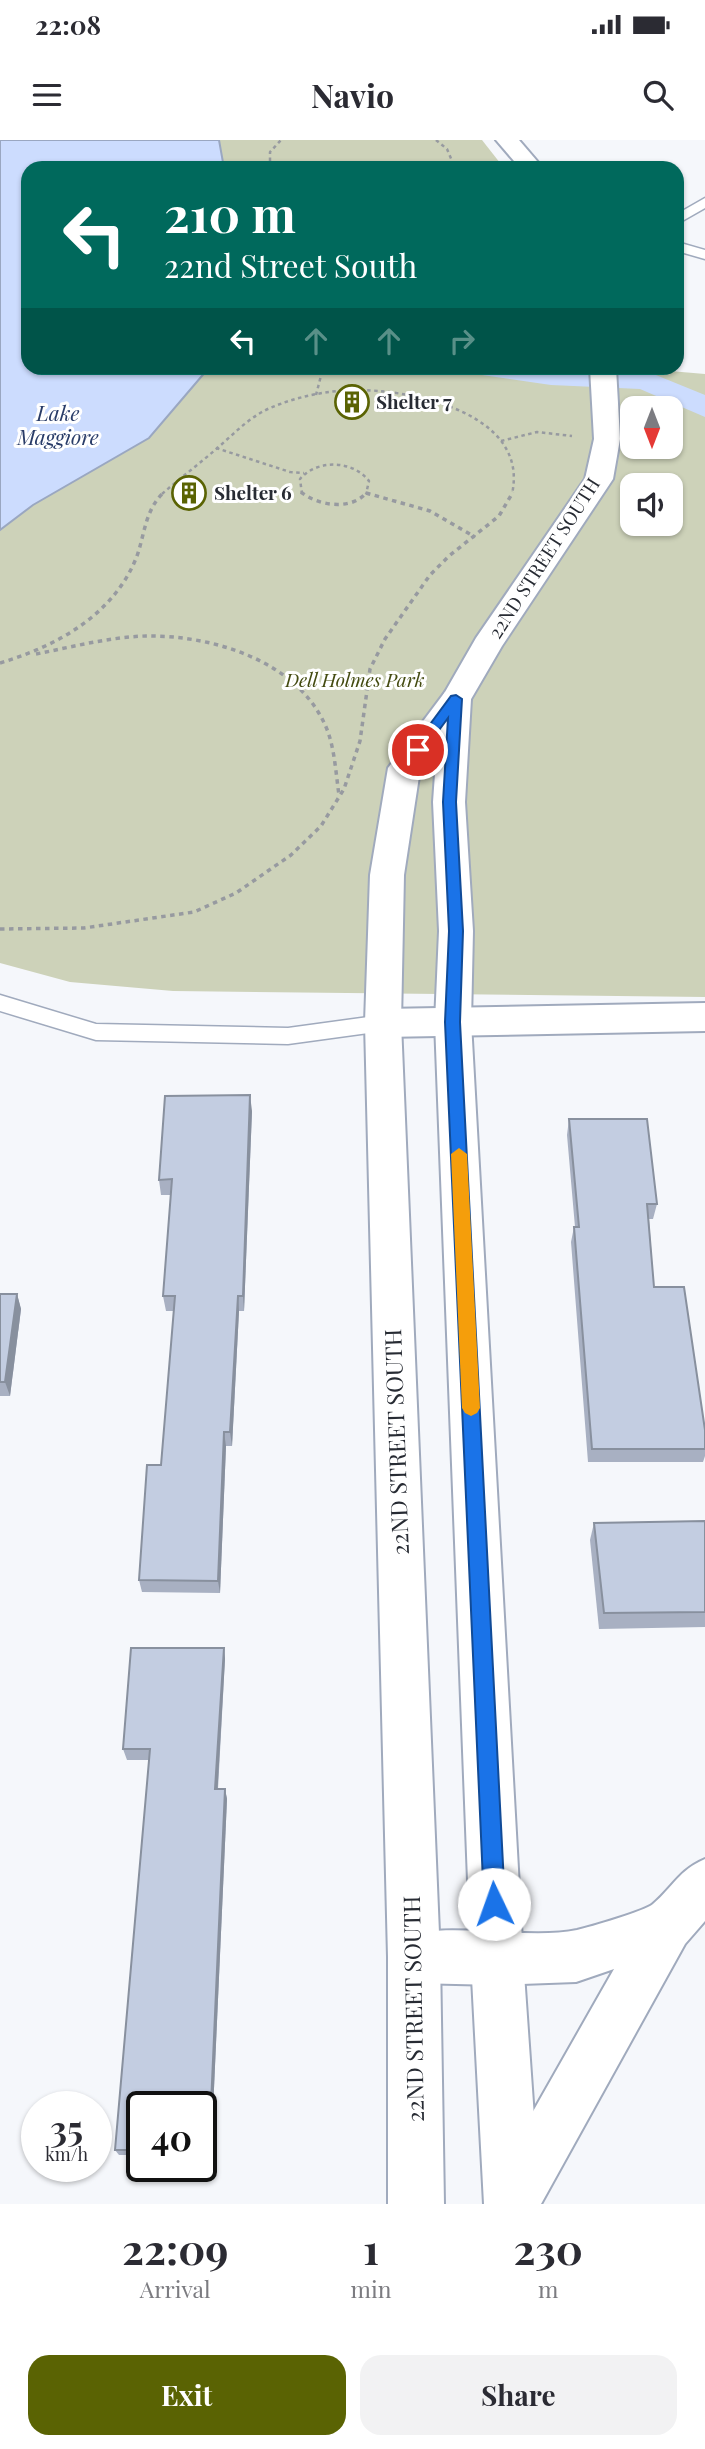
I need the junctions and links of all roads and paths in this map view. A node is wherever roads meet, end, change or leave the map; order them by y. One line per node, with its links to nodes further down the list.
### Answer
1 (281, 140): 4 (path)
2 (436, 140): 5 (path)
3 (507, 140): 6 (street)
4 (270, 161)
5 (452, 161)
6 (526, 161)
7 (705, 202): 8 (lane)
8 (684, 216)
9 (684, 248): 10 (lane)
10 (705, 255)
11 (321, 375): 13 (path)
12 (603, 379): 14 (street, 22ND STREET SOUTH)
13 (316, 394): 15 (path); 16 (path)
14 (607, 439): 15 (path); 22 (street, 22ND STREET SOUTH)
15 (501, 440): 19 (path)
16 (216, 448): 17 (path); 20 (path)
17 (305, 473): 18 (path); 18 (path)
18 (366, 493): 19 (path)
19 (475, 537): 23 (path)
20 (33, 654): 21 (path); 23 (path)
21 (0, 663)
22 (456, 699): 27 (street, 22ND STREET SOUTH); 28 (street, 22ND STREET SOUTH)
23 (339, 796): 24 (path)
24 (0, 929)
25 (0, 1003): 28 (lane)
26 (705, 1017): 27 (street)
27 (453, 1022): 28 (street); 32 (street, 22ND STREET SOUTH)
28 (383, 1023): 31 (street, 22ND STREET SOUTH)
29 (705, 1884): 30 (street)
30 (667, 1926): 32 (street); 33 (street)
31 (414, 1957): 32 (street); 34 (street, 22ND STREET SOUTH)
32 (497, 1959): 33 (street, 22ND STREET SOUTH)
33 (512, 2202)
34 (416, 2204)

